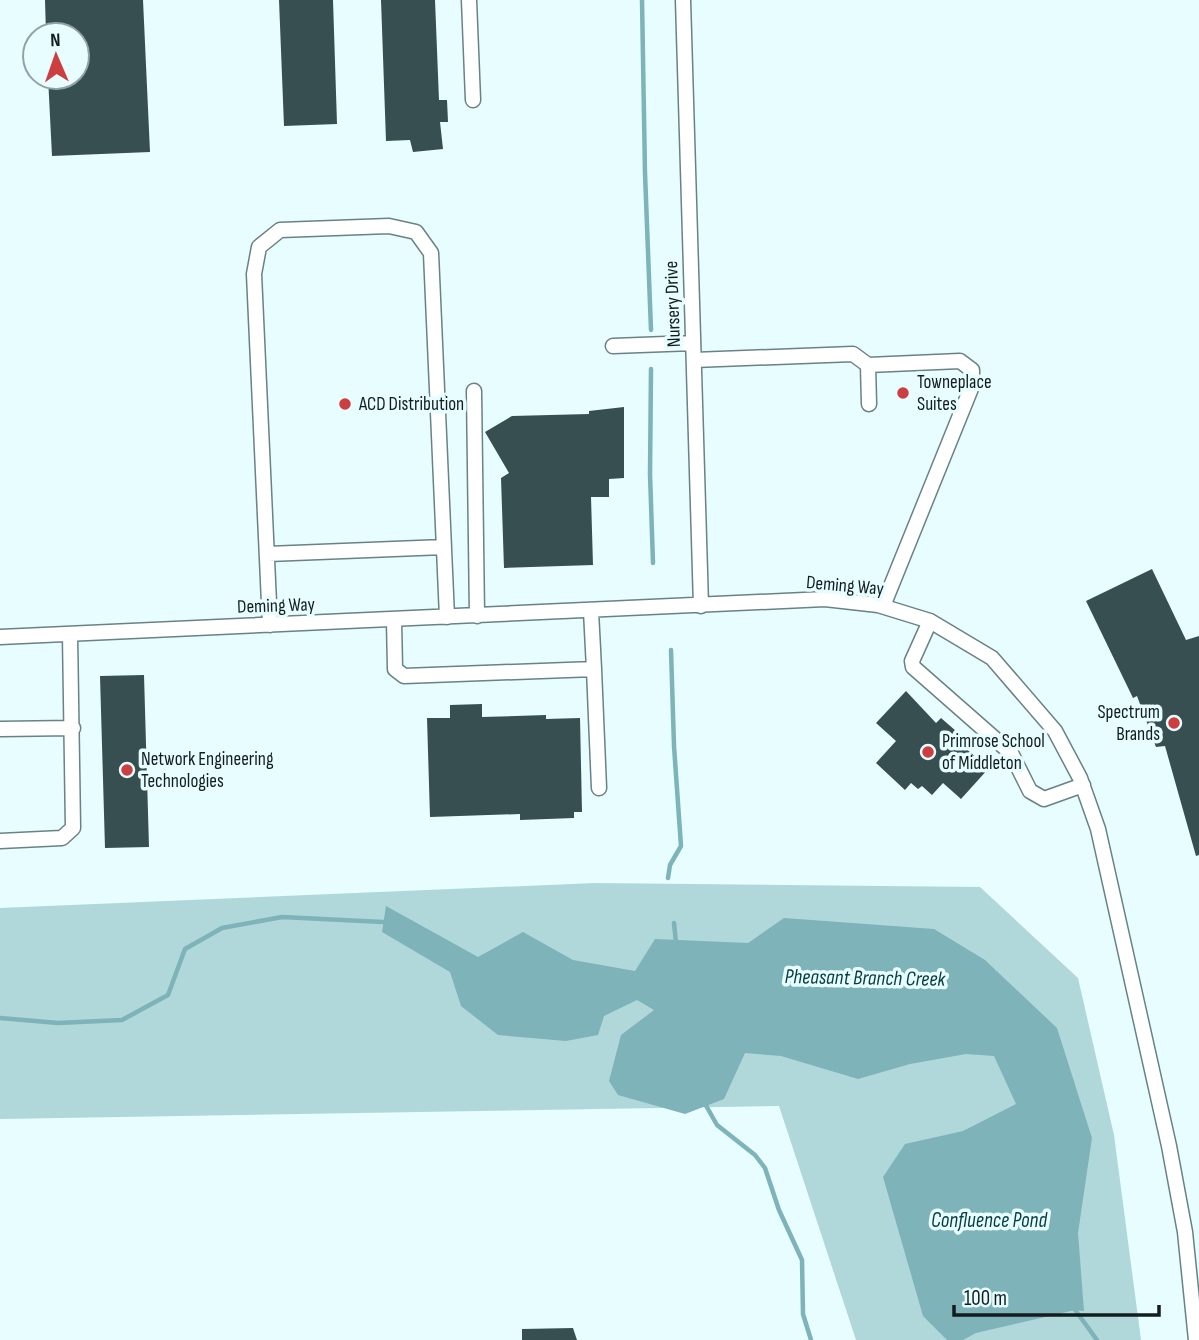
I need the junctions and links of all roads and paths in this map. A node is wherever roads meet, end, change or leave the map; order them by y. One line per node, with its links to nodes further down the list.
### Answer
1 (469, 0): 3 (street)
2 (683, 0): 4 (street, Nursery Drive)
3 (473, 100)
4 (693, 343): 5 (street); 6 (street, Nursery Drive)
5 (613, 346)
6 (694, 360): 7 (street); 12 (street, Nursery Drive)
7 (868, 365): 9 (street); 13 (street)
8 (474, 391): 15 (street)
9 (869, 404)
10 (444, 547): 11 (street); 11 (street); 16 (street)
11 (268, 554): 19 (street)
12 (701, 606): 13 (street, Deming Way); 14 (street, Deming Way)
13 (883, 606): 18 (street, Deming Way)
14 (592, 611): 15 (street, Deming Way); 22 (street)
15 (477, 616): 16 (street, Deming Way)
16 (447, 617): 17 (street, Deming Way)
17 (394, 620): 19 (street, Deming Way); 22 (street)
18 (930, 621): 25 (street, Deming Way); 25 (street)
19 (270, 625): 20 (street, Deming Way)
20 (70, 634): 21 (street, Deming Way); 24 (street)
21 (0, 637)
22 (594, 669): 26 (street)
23 (0, 729): 24 (street)
24 (73, 729): 27 (street)
25 (1083, 785): 28 (street, Deming Way)
26 (599, 788)
27 (0, 841)
28 (1196, 1340)

